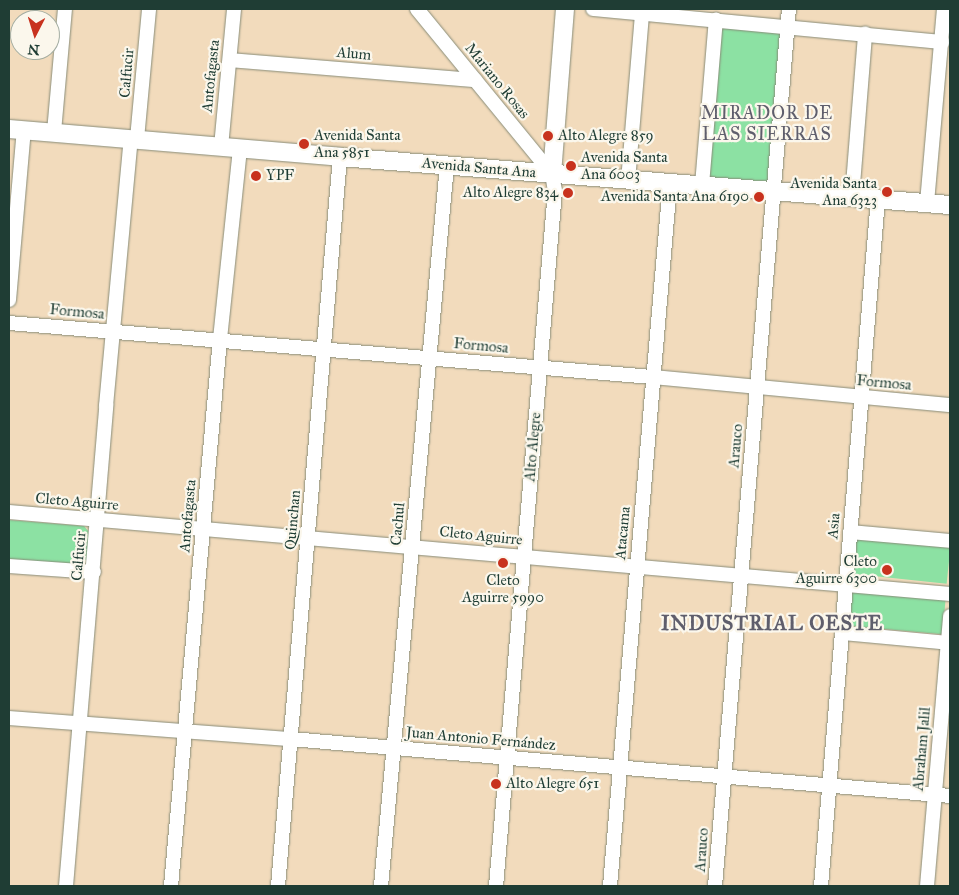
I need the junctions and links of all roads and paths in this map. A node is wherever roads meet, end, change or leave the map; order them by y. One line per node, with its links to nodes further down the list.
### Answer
1 (66, 9): 17 (street)
2 (149, 9): 18 (street, Calfucir)
3 (234, 9): 14 (street, Antofagasta)
4 (417, 9): 15 (street, Mariano Rosas)
5 (565, 9): 23 (main road, Alto Alegre)
6 (593, 9): 9 (street)
7 (789, 9): 11 (street, Arauco)
8 (944, 9): 13 (street)
9 (642, 14): 10 (street); 24 (street)
10 (716, 20): 11 (street); 26 (street)
11 (788, 26): 12 (street); 27 (street, Arauco)
12 (865, 34): 13 (street); 28 (street)
13 (942, 42): 30 (street)
14 (230, 60): 15 (street, Alum); 19 (street, Antofagasta)
15 (475, 80): 23 (street, Mariano Rosas)
16 (16, 129): 17 (main road, Avenida Santa Ana); 32 (street)
17 (54, 132): 18 (main road, Avenida Santa Ana)
18 (134, 139): 19 (main road, Avenida Santa Ana); 34 (street, Calfucir)
19 (221, 147): 20 (main road, Avenida Santa Ana)
20 (240, 148): 21 (main road, Avenida Santa Ana); 35 (street, Antofagasta)
21 (340, 157): 22 (main road, Avenida Santa Ana); 36 (street, Quinchan)
22 (447, 165): 23 (main road, Avenida Santa Ana); 37 (street, Cachul)
23 (552, 174): 24 (main road, Avenida Santa Ana); 38 (street, Alto Alegre)
24 (628, 180): 25 (main road, Avenida Santa Ana)
25 (670, 183): 26 (main road, Avenida Santa Ana); 39 (street, Atacama)
26 (702, 185): 27 (main road, Avenida Santa Ana)
27 (774, 190): 28 (main road, Avenida Santa Ana); 40 (street, Arauco)
28 (852, 197): 29 (main road, Avenida Santa Ana)
29 (878, 199): 30 (main road, Avenida Santa Ana); 41 (street, Asia)
30 (927, 203): 31 (main road, Avenida Santa Ana)
31 (950, 204)
32 (9, 300)
33 (9, 323): 34 (street, Formosa)
34 (114, 331): 35 (street, Formosa); 44 (street, Calfucir)
35 (220, 339): 36 (street, Formosa); 45 (street, Antofagasta)
36 (323, 349): 37 (street, Formosa); 47 (street, Quinchan)
37 (429, 358): 38 (street, Formosa); 49 (street, Cachul)
38 (540, 368): 39 (street, Formosa); 50 (street, Alto Alegre)
39 (652, 377): 40 (street, Formosa); 52 (street, Atacama)
40 (758, 388): 41 (street, Formosa); 54 (street, Arauco)
41 (861, 397): 42 (street, Formosa); 46 (street, Asia)
42 (950, 404)
43 (9, 512): 44 (street, Cleto Aguirre)
44 (98, 520): 45 (street, Cleto Aguirre); 53 (street, Calfucir)
45 (203, 529): 47 (street, Cleto Aguirre); 62 (street, Antofagasta)
46 (850, 532): 48 (street); 55 (street, Asia)
47 (308, 537): 49 (street, Cleto Aguirre); 63 (street, Quinchan)
48 (950, 541)
49 (412, 546): 50 (street, Cleto Aguirre); 64 (street, Cachul)
50 (524, 557): 52 (street, Cleto Aguirre); 65 (street, Alto Alegre)
51 (9, 566): 53 (street)
52 (637, 566): 54 (street, Cleto Aguirre); 66 (street, Atacama)
53 (94, 572): 61 (street, Calfucir)
54 (742, 576): 55 (street, Cleto Aguirre); 67 (street, Arauco)
55 (846, 585): 56 (street, Cleto Aguirre); 58 (street, Asia)
56 (950, 594)
57 (950, 616): 59 (street, Abraham Jalil)
58 (842, 633): 59 (street); 68 (street, Asia)
59 (949, 643): 69 (street, Abraham Jalil)
60 (9, 718): 61 (street, Juan Antonio Fernández)
61 (80, 722): 62 (street, Juan Antonio Fernández); 71 (street, Calfucir)
62 (185, 731): 63 (street, Juan Antonio Fernández); 72 (street, Antofagasta)
63 (291, 739): 64 (street, Juan Antonio Fernández); 73 (street, Quinchan)
64 (395, 749): 65 (street, Juan Antonio Fernández); 74 (street, Cachul)
65 (506, 757): 66 (street, Juan Antonio Fernández); 75 (street, Alto Alegre)
66 (619, 767): 67 (street, Juan Antonio Fernández); 76 (street, Atacama)
67 (723, 777): 68 (street, Juan Antonio Fernández); 77 (street, Arauco)
68 (829, 786): 69 (street, Juan Antonio Fernández); 78 (street, Asia)
69 (934, 795): 70 (street, Juan Antonio Fernández); 79 (street, Abraham Jalil)
70 (950, 796)
71 (66, 886)
72 (171, 886)
73 (278, 886)
74 (381, 886)
75 (496, 886)
76 (610, 886)
77 (715, 886)
78 (821, 886)
79 (927, 886)

